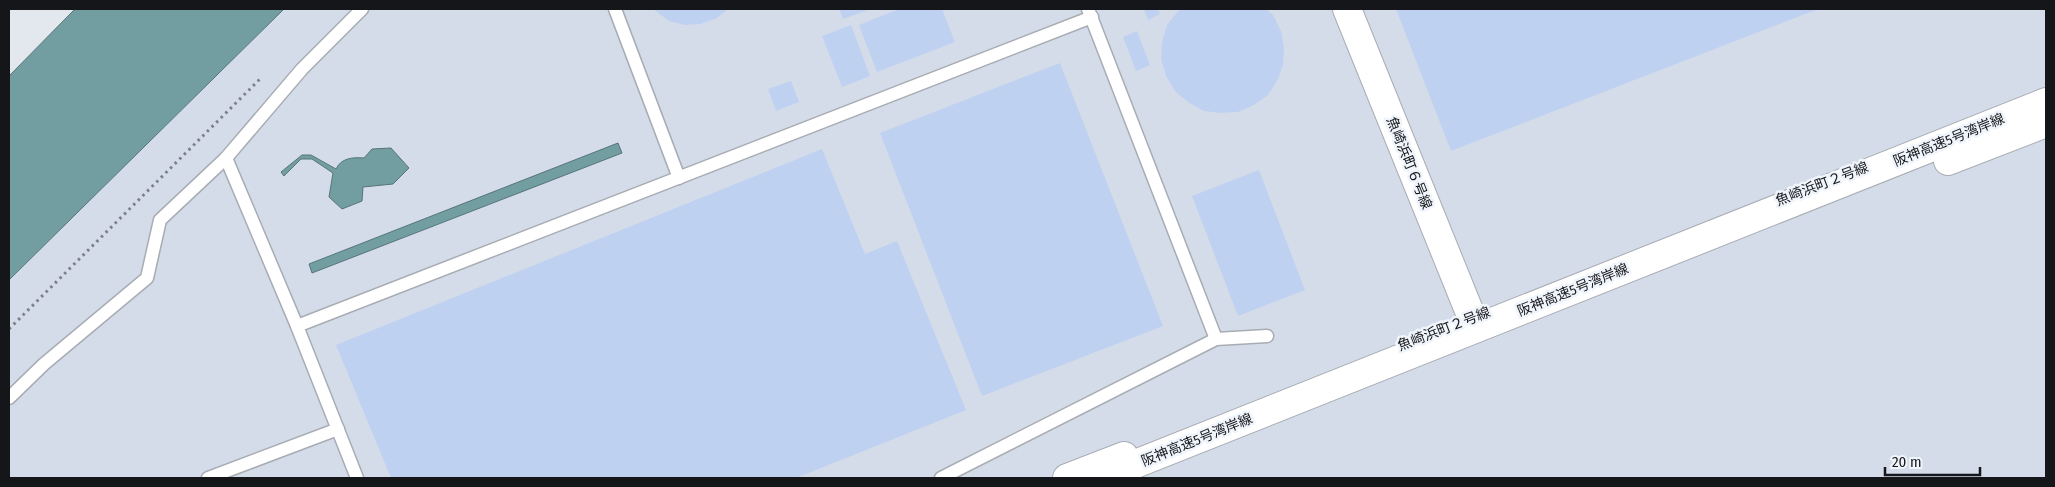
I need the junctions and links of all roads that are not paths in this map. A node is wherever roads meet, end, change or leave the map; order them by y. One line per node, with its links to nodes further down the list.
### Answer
1 (362, 9): 7 (lane)
2 (615, 9): 8 (lane)
3 (1347, 9): 9 (main road, 魚崎浜町６号線)
4 (1090, 13): 8 (lane); 12 (lane)
5 (2046, 100): 9 (main road, 魚崎浜町２号線); 19 (main road, 阪神高速5号湾岸線)
6 (2046, 122): 20 (main road, 阪神高速5号湾岸線)
7 (226, 158): 10 (lane); 13 (lane)
8 (679, 178): 10 (lane)
9 (1472, 318): 18 (main road, 魚崎浜町２号線)
10 (297, 326): 14 (lane)
11 (1267, 336): 12 (lane)
12 (1216, 339): 17 (lane)
13 (9, 398)
14 (338, 429): 15 (lane); 16 (lane)
15 (208, 478)
16 (358, 478)
17 (941, 478)
18 (1067, 478)
19 (1100, 478)
20 (1146, 478)

